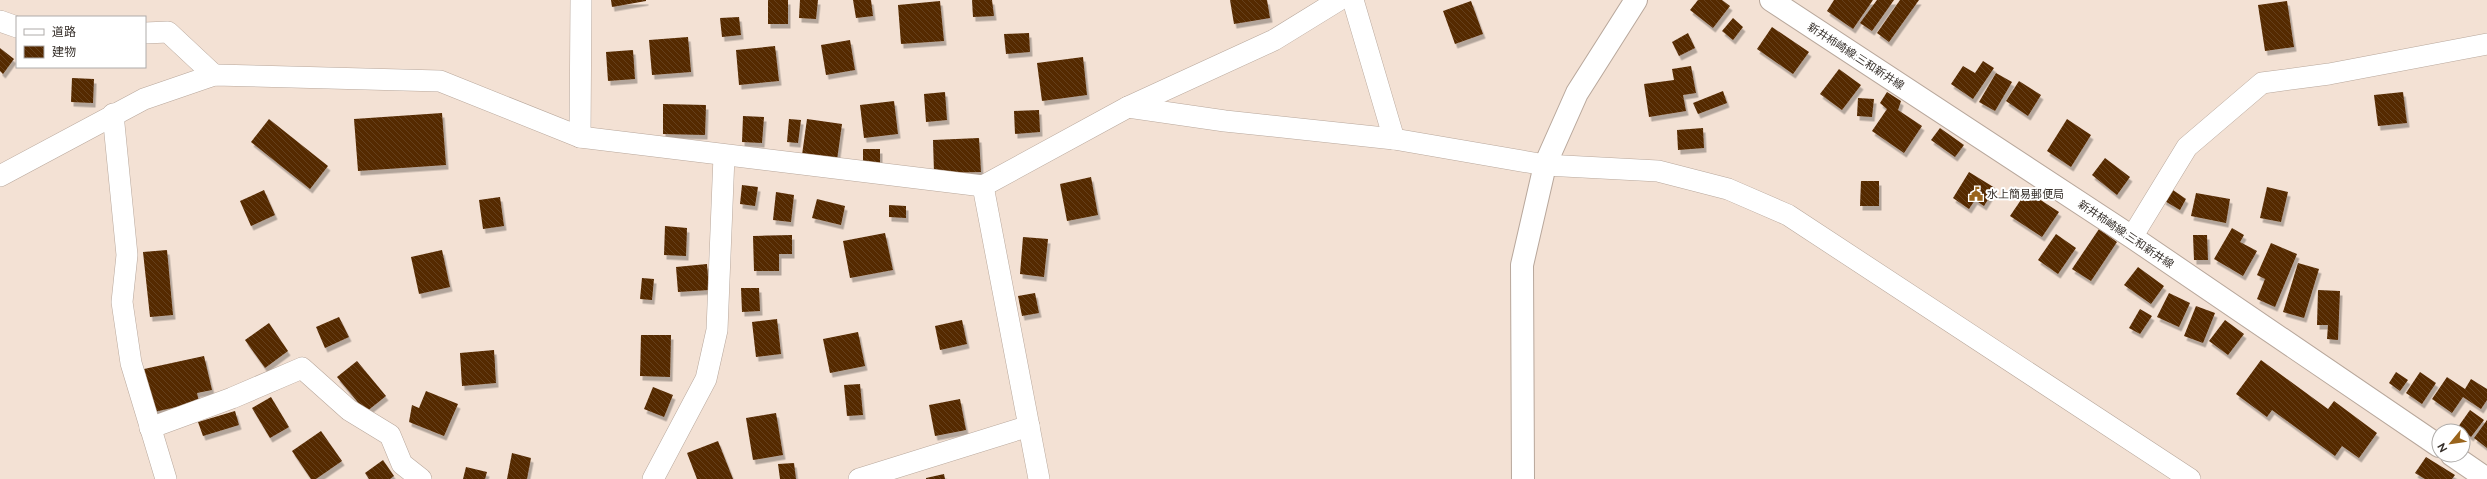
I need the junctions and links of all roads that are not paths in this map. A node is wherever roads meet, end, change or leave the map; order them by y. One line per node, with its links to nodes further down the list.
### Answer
1 (581, 0): 14 (street)
2 (1339, 0): 6 (street)
3 (1353, 0): 15 (street)
4 (1636, 0): 17 (main road)
5 (1771, 0): 20 (main road, 新井柿崎線;三和新井線)
6 (1314, 8): 12 (street)
7 (0, 21): 8 (street)
8 (16, 27)
9 (146, 33): 11 (street)
10 (2487, 44): 20 (street)
11 (214, 75): 13 (street); 14 (street)
12 (1128, 107): 15 (street); 19 (street)
13 (112, 114): 18 (street); 22 (street)
14 (580, 137): 16 (street)
15 (1394, 139): 17 (street)
16 (724, 156): 19 (street); 27 (street)
17 (1545, 165): 30 (main road); 31 (street)
18 (0, 176)
19 (983, 186): 21 (street)
20 (2132, 237): 23 (main road, 新井柿崎線;三和新井線)
21 (1029, 426): 28 (street); 29 (street)
22 (150, 428): 25 (street); 26 (street)
23 (2431, 441)
24 (2464, 463): 32 (main road)
25 (166, 479)
26 (421, 479)
27 (653, 479)
28 (859, 479)
29 (1039, 479)
30 (1523, 479)
31 (2190, 479)
32 (2487, 479)

